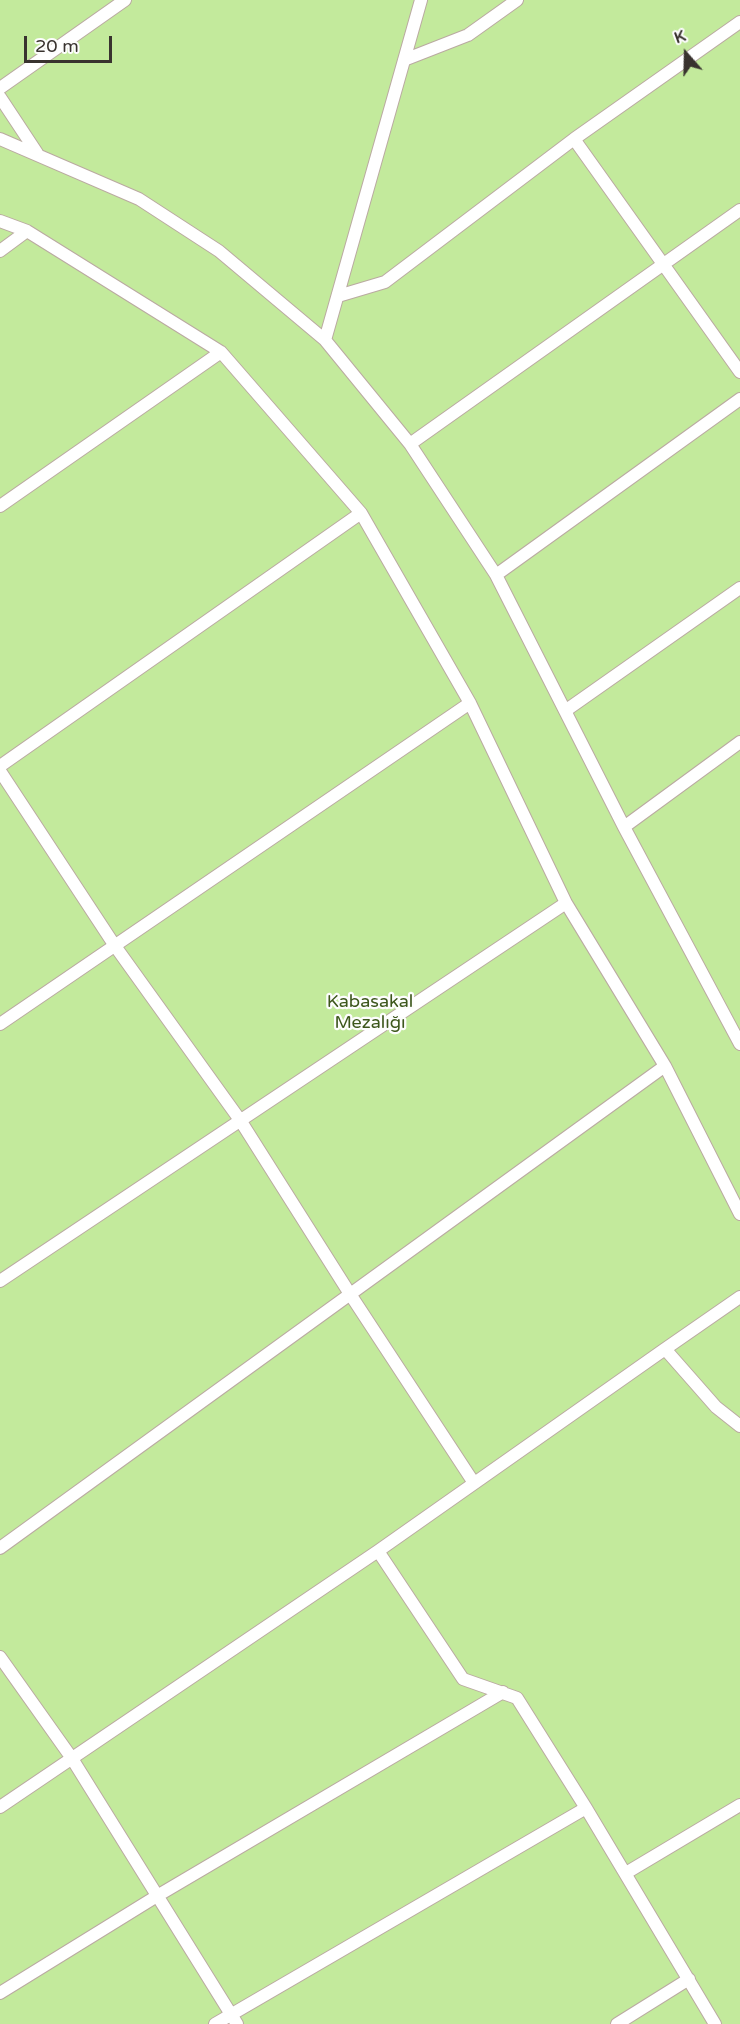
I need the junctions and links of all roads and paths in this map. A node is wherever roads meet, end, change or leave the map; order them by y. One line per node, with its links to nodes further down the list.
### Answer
1 (125, 0): 8 (lane)
2 (408, 0): 5 (lane)
3 (421, 0): 5 (lane)
4 (517, 0): 7 (lane)
5 (417, 14): 7 (lane)
6 (740, 22): 11 (lane)
7 (404, 60): 18 (lane)
8 (0, 88)
9 (0, 97): 12 (lane)
10 (0, 138): 12 (lane)
11 (574, 139): 17 (lane); 18 (lane)
12 (38, 154): 19 (lane)
13 (740, 210): 17 (lane)
14 (0, 221): 15 (lane)
15 (27, 231): 16 (lane); 20 (lane)
16 (0, 250)
17 (664, 265): 21 (lane); 23 (lane)
18 (338, 296): 19 (lane)
19 (325, 340): 23 (lane)
20 (221, 352): 24 (lane); 25 (lane)
21 (740, 372)
22 (740, 399): 26 (lane)
23 (410, 444): 26 (lane)
24 (0, 506)
25 (362, 513): 28 (lane); 31 (lane)
26 (496, 575): 29 (lane)
27 (740, 588): 29 (lane)
28 (470, 703): 34 (lane); 35 (lane)
29 (565, 711): 33 (lane)
30 (740, 742): 33 (lane)
31 (0, 766)
32 (0, 771): 35 (lane)
33 (624, 827): 37 (lane)
34 (566, 903): 38 (lane); 39 (lane)
35 (115, 946): 36 (lane); 39 (lane)
36 (0, 1024)
37 (738, 1034)
38 (664, 1066): 40 (lane); 42 (lane)
39 (240, 1120): 41 (lane); 42 (lane)
40 (740, 1214)
41 (0, 1281)
42 (350, 1294): 46 (lane); 47 (lane)
43 (740, 1297): 44 (lane)
44 (665, 1349): 45 (lane); 46 (lane)
45 (740, 1425)
46 (474, 1483): 48 (lane)
47 (0, 1548)
48 (378, 1551): 50 (lane); 51 (lane)
49 (0, 1657): 51 (lane)
50 (503, 1692): 54 (lane); 56 (lane)
51 (71, 1757): 53 (lane); 56 (lane)
52 (740, 1805): 55 (lane)
53 (0, 1808)
54 (586, 1808): 55 (lane); 59 (lane)
55 (626, 1873): 57 (lane)
56 (157, 1896): 58 (lane); 59 (lane)
57 (689, 1979): 61 (lane); 62 (lane)
58 (0, 1993)
59 (234, 2019): 60 (lane)
60 (215, 2024)
61 (617, 2024)
62 (715, 2024)

